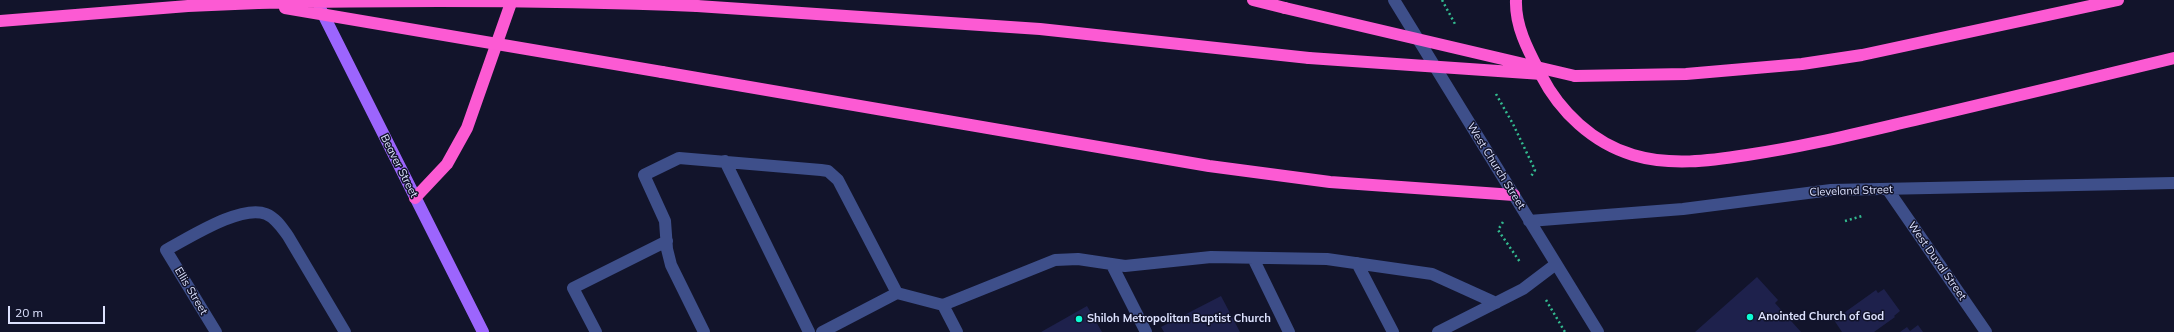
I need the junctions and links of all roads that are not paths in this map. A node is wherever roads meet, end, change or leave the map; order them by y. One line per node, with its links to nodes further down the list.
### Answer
1 (316, 0): 19 (main road, Beaver Street)
2 (508, 0): 12 (highway)
3 (512, 0): 12 (highway)
4 (1253, 0): 14 (highway, bridge)
5 (1394, 0): 18 (street, West Church Street)
6 (1516, 0): 13 (highway)
7 (2078, 0): 11 (highway)
8 (2118, 0): 11 (highway)
9 (258, 3): 10 (highway); 14 (highway, bridge); 18 (highway, bridge)
10 (0, 20)
11 (1977, 30): 14 (highway)
12 (499, 35): 19 (highway)
13 (2174, 58)
14 (1575, 76)
15 (725, 161): 21 (street); 26 (street); 34 (street)
16 (2174, 183): 17 (street, Cleveland Street)
17 (1888, 190): 20 (street, Cleveland Street); 42 (street, West Duval Street)
18 (1514, 195): 20 (street, West Church Street)
19 (415, 198): 31 (main road, Beaver Street)
20 (1529, 221): 24 (street, West Church Street)
21 (667, 241): 32 (street); 33 (street)
22 (1253, 258): 23 (street); 25 (street); 38 (street)
23 (1357, 263): 27 (street); 39 (street)
24 (1556, 264): 27 (street); 41 (street, West Church Street)
25 (1112, 265): 28 (street); 37 (street)
26 (897, 293): 28 (street); 35 (street)
27 (1496, 304): 40 (street)
28 (943, 305): 36 (street)
29 (216, 332): 30 (street, Ellis Street)
30 (344, 332)
31 (483, 332)
32 (596, 332)
33 (704, 332)
34 (808, 332)
35 (822, 332)
36 (957, 332)
37 (1146, 332)
38 (1289, 332)
39 (1393, 332)
40 (1438, 332)
41 (1598, 332)
42 (1986, 332)

